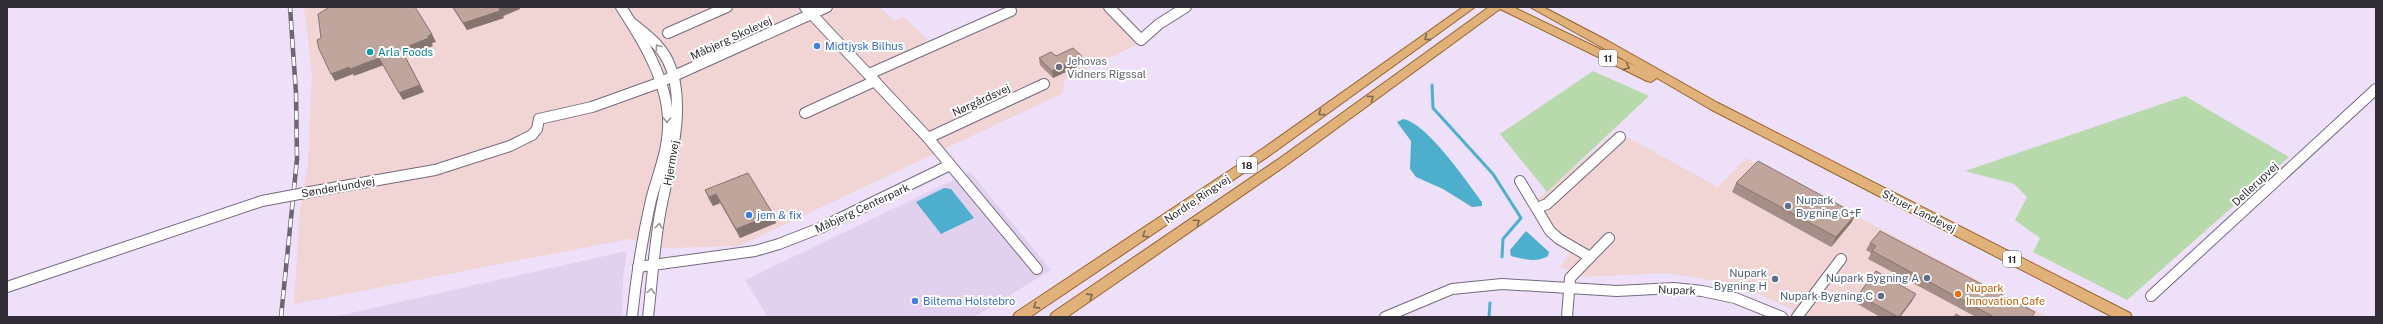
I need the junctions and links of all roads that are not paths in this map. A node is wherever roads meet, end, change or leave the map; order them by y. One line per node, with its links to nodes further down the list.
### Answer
1 (621, 7): 13 (street, Hjermvej)
2 (727, 7): 14 (street)
3 (827, 7): 11 (street, Måbjerg Skolevej)
4 (1109, 7): 5 (street)
5 (1186, 7)
6 (1470, 7): 40 (main road, Nordre Ringvej / 18, one-way to 40)
7 (1483, 7): 16 (main road)
8 (1503, 7): 16 (main road, Nordre Ringvej / 18); 22 (main road, Struer Landevej / 11, one-way to 22)
9 (1518, 7): 15 (main road)
10 (1535, 7): 15 (main road, Struer Landevej / 11)
11 (808, 10): 17 (street, Måbjerg Skolevej); 18 (street)
12 (1011, 11): 18 (street)
13 (633, 24): 17 (street, Hjermvej, one-way to 13); 19 (street, Hjermvej)
14 (668, 33)
15 (1627, 56): 22 (main road, Struer Landevej / 11)
16 (1404, 75): 41 (main road, Nordre Ringvej / 18, one-way to 16)
17 (673, 77): 19 (street, Måbjerg Skolevej); 32 (street, Hjermvej, one-way to 17)
18 (872, 78): 23 (street); 25 (street)
19 (660, 83): 33 (street, Hjermvej, one-way to 33); 35 (street, Sønderlundvej, bridge)
20 (1044, 84): 25 (street, Nørgårdsvej)
21 (2376, 89): 37 (street, Dellerupvej)
22 (1714, 106): 46 (main road, Struer Landevej / 11)
23 (805, 113)
24 (1620, 137): 28 (street)
25 (928, 138): 26 (street)
26 (950, 165): 32 (street, Måbjerg Centerpark); 34 (street)
27 (1520, 181): 28 (street)
28 (1537, 208): 30 (street)
29 (1609, 238): 30 (street)
30 (1590, 258): 36 (street)
31 (1841, 259): 45 (street)
32 (655, 265): 33 (street, Måbjerg Centerpark); 39 (street, Hjermvej, one-way to 32)
33 (638, 267): 38 (street, Hjermvej)
34 (1036, 269)
35 (7, 286)
36 (1568, 289): 42 (street, Nupark); 43 (street); 44 (street, Nupark)
37 (2151, 296)
38 (632, 317)
39 (648, 317)
40 (1020, 317)
41 (1057, 317)
42 (1385, 317)
43 (1567, 317)
44 (1782, 317)
45 (1797, 317)
46 (2125, 317)

